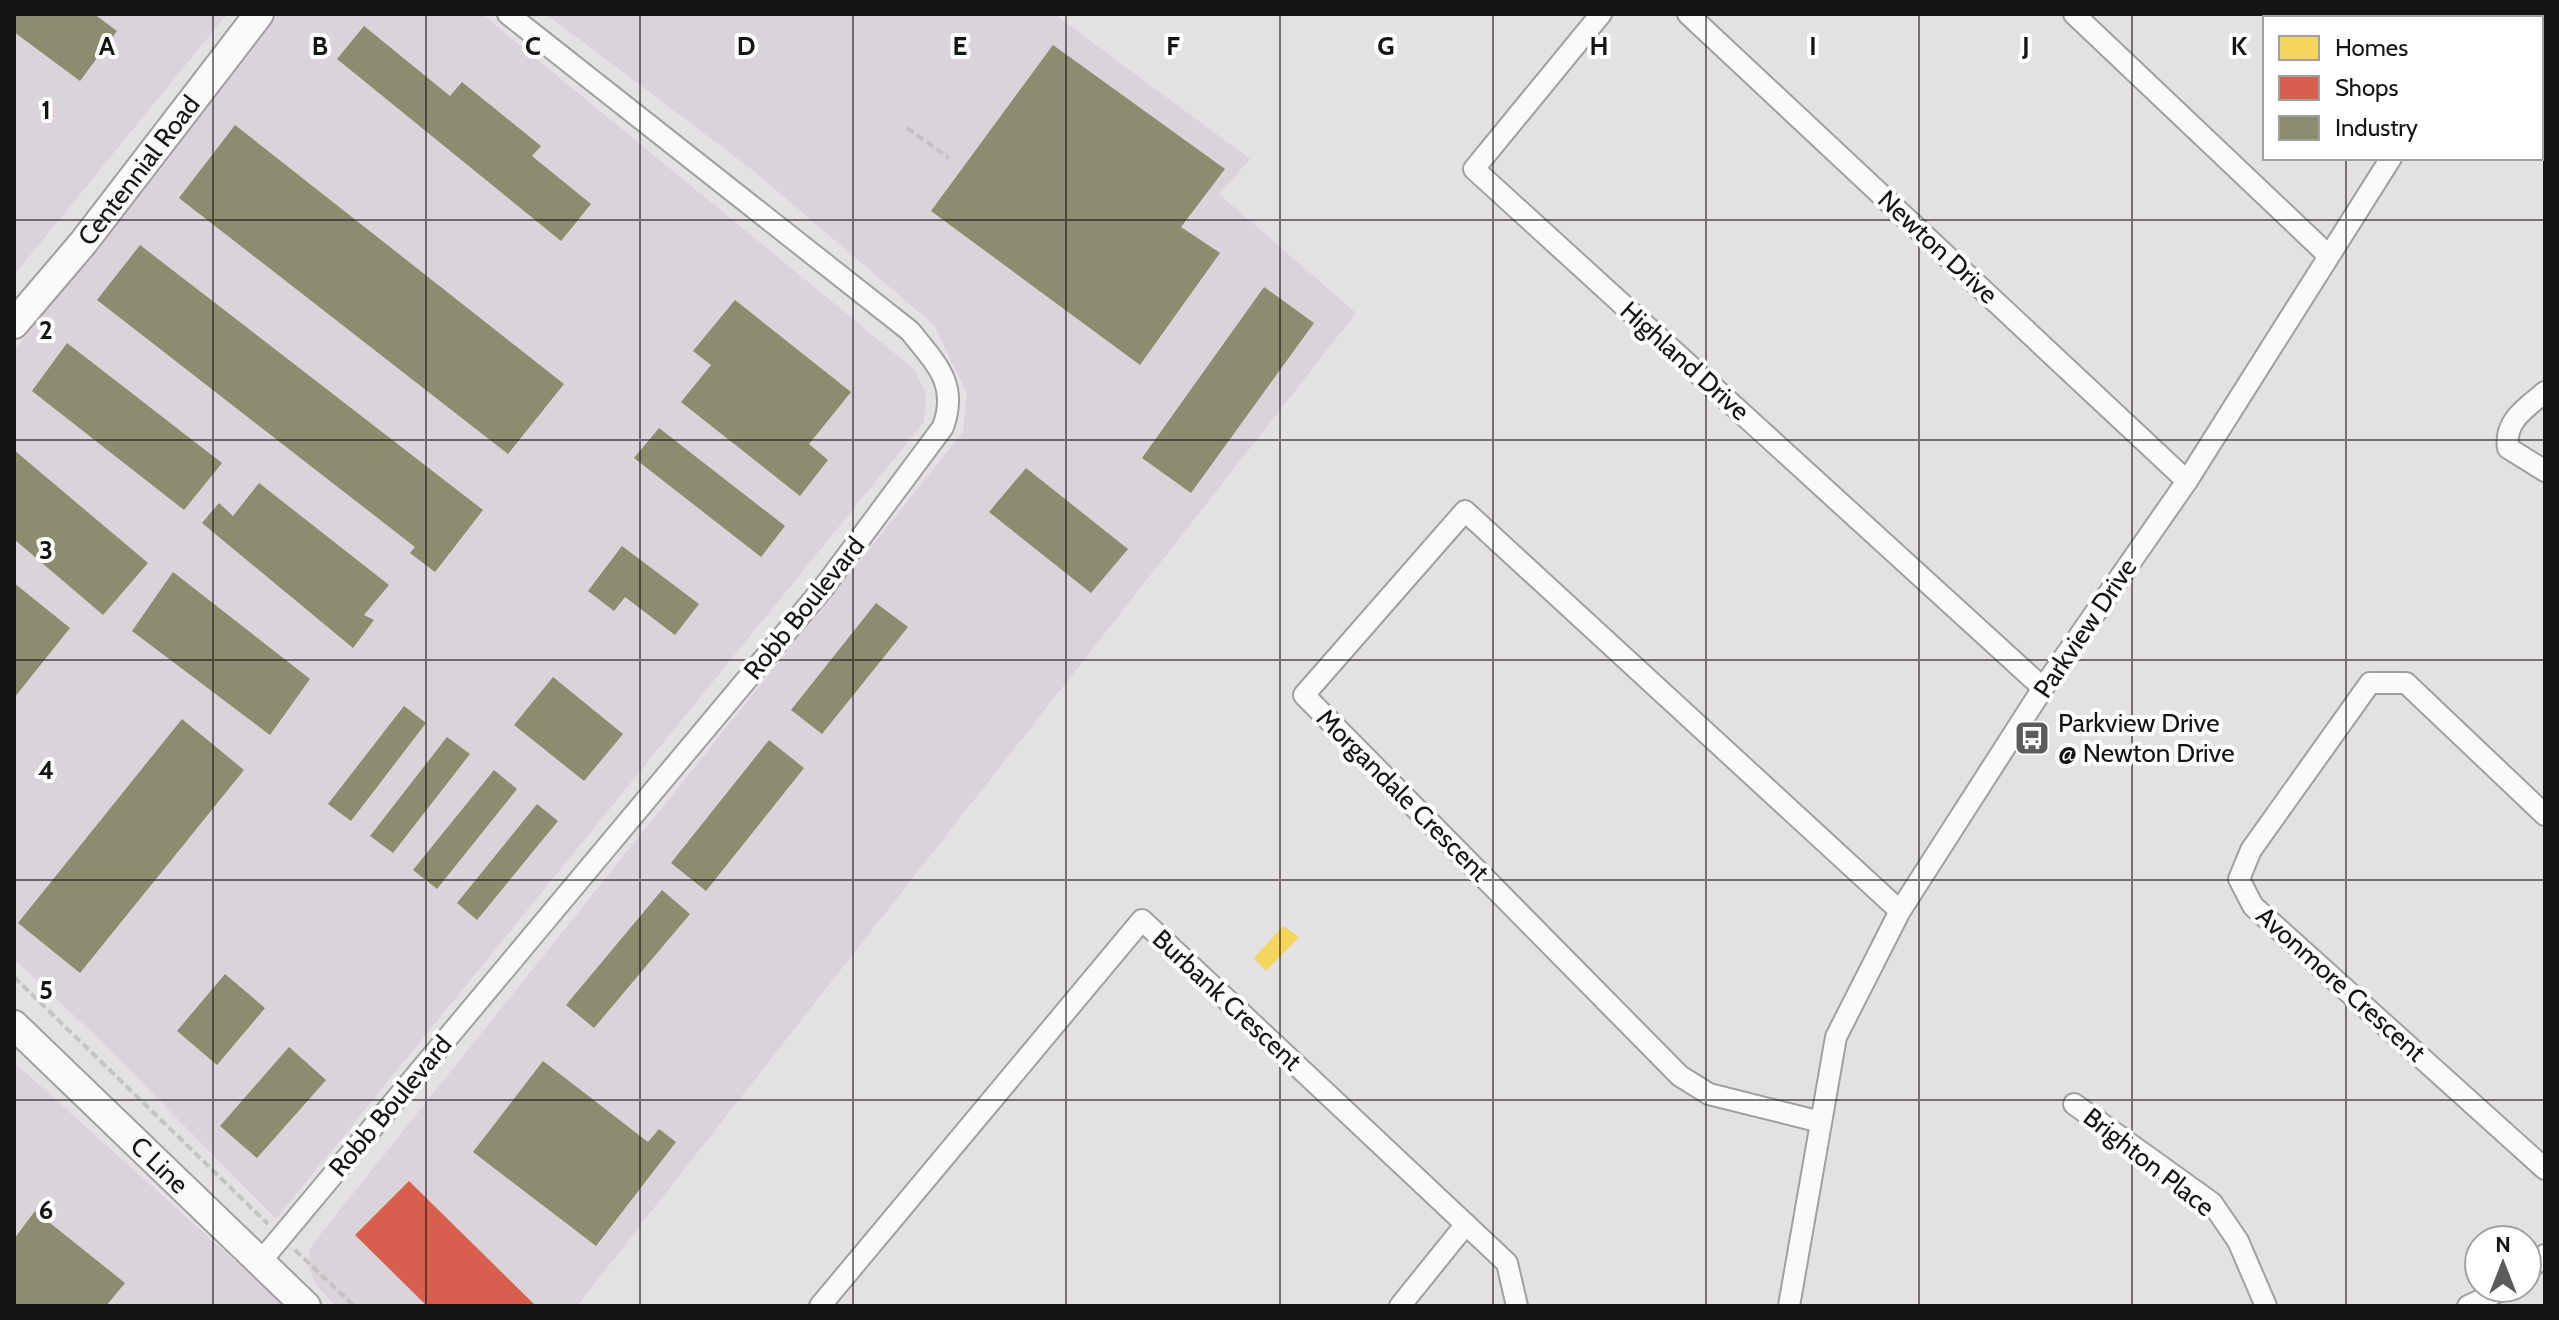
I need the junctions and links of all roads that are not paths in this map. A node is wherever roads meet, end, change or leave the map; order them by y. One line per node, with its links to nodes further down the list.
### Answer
1 (259, 14): 8 (street, Centennial Road)
2 (508, 14): 20 (street, Robb Boulevard)
3 (1601, 14): 12 (street, Highland Drive)
4 (1688, 14): 11 (street, Newton Drive)
5 (2074, 14): 7 (street)
6 (2390, 160): 7 (street, Parkview Drive)
7 (2328, 255): 11 (street, Parkview Drive)
8 (14, 324)
9 (2545, 392): 10 (street)
10 (2545, 471)
11 (2187, 481): 12 (street, Parkview Drive)
12 (2043, 688): 14 (street, Parkview Drive)
13 (2545, 815): 18 (street, Avonmore Crescent)
14 (1900, 911): 17 (street, Parkview Drive); 17 (street, Morgandale Crescent)
15 (14, 1025): 20 (street, C Line)
16 (2074, 1104): 26 (street, Brighton Place)
17 (1821, 1122): 25 (street, Parkview Drive)
18 (2545, 1169)
19 (1466, 1224): 22 (street, Burbank Crescent); 23 (street); 24 (street, Burbank Crescent)
20 (261, 1261): 21 (street, C Line)
21 (306, 1306)
22 (820, 1306)
23 (1400, 1306)
24 (1517, 1306)
25 (1789, 1306)
26 (2266, 1306)

